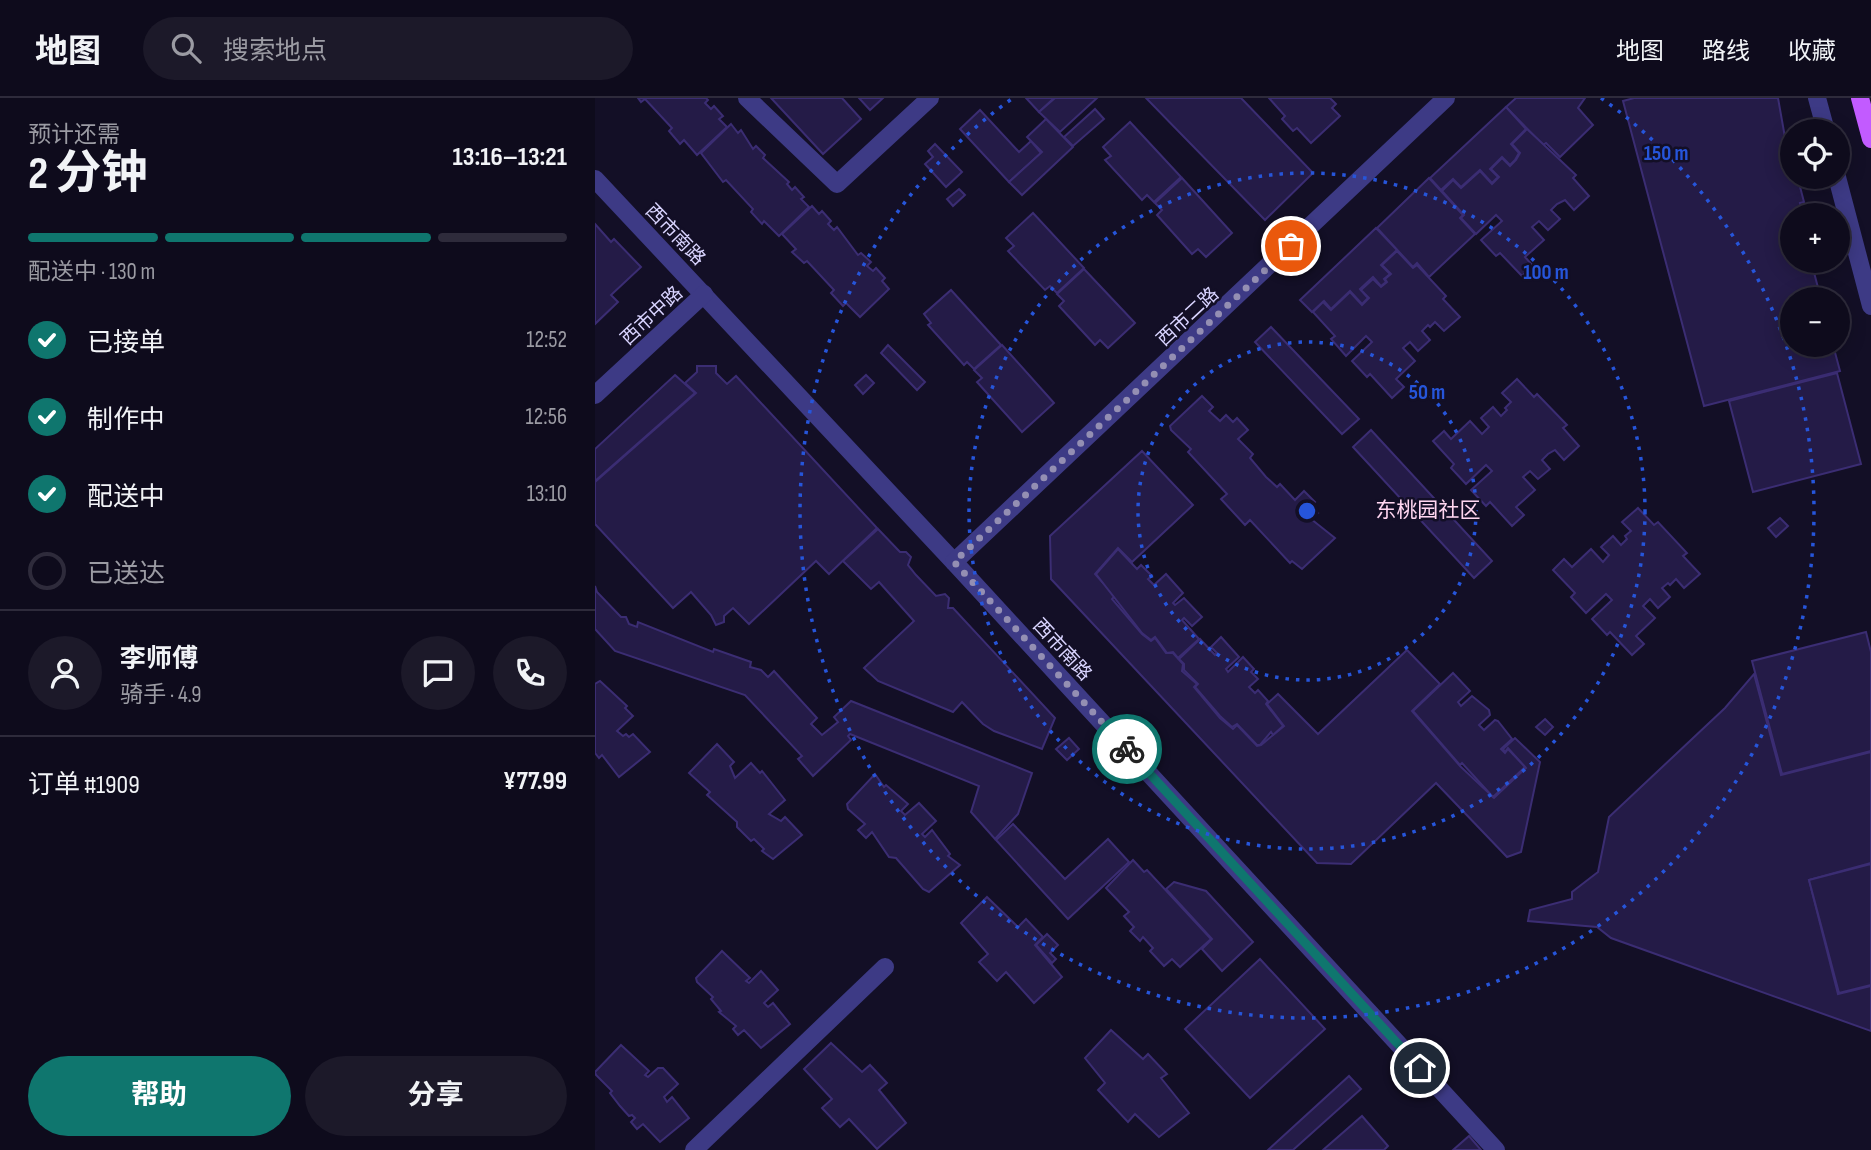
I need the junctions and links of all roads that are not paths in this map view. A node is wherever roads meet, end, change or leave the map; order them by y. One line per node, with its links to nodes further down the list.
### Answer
1 (747, 98): 2 (street)
2 (930, 98)
3 (1446, 98): 13 (street, 西市二路)
4 (1817, 98): 6 (street)
5 (1860, 98): 7 (main road)
6 (1823, 119)
7 (1871, 139)
8 (595, 179): 10 (street, 西市南路)
9 (1840, 189): 11 (street)
10 (704, 294): 12 (street, 西市中路); 13 (street, 西市南路)
11 (1871, 306)
12 (595, 395)
13 (954, 562): 16 (street, 西市南路)
14 (885, 967): 15 (street)
15 (694, 1150)
16 (1496, 1150)

